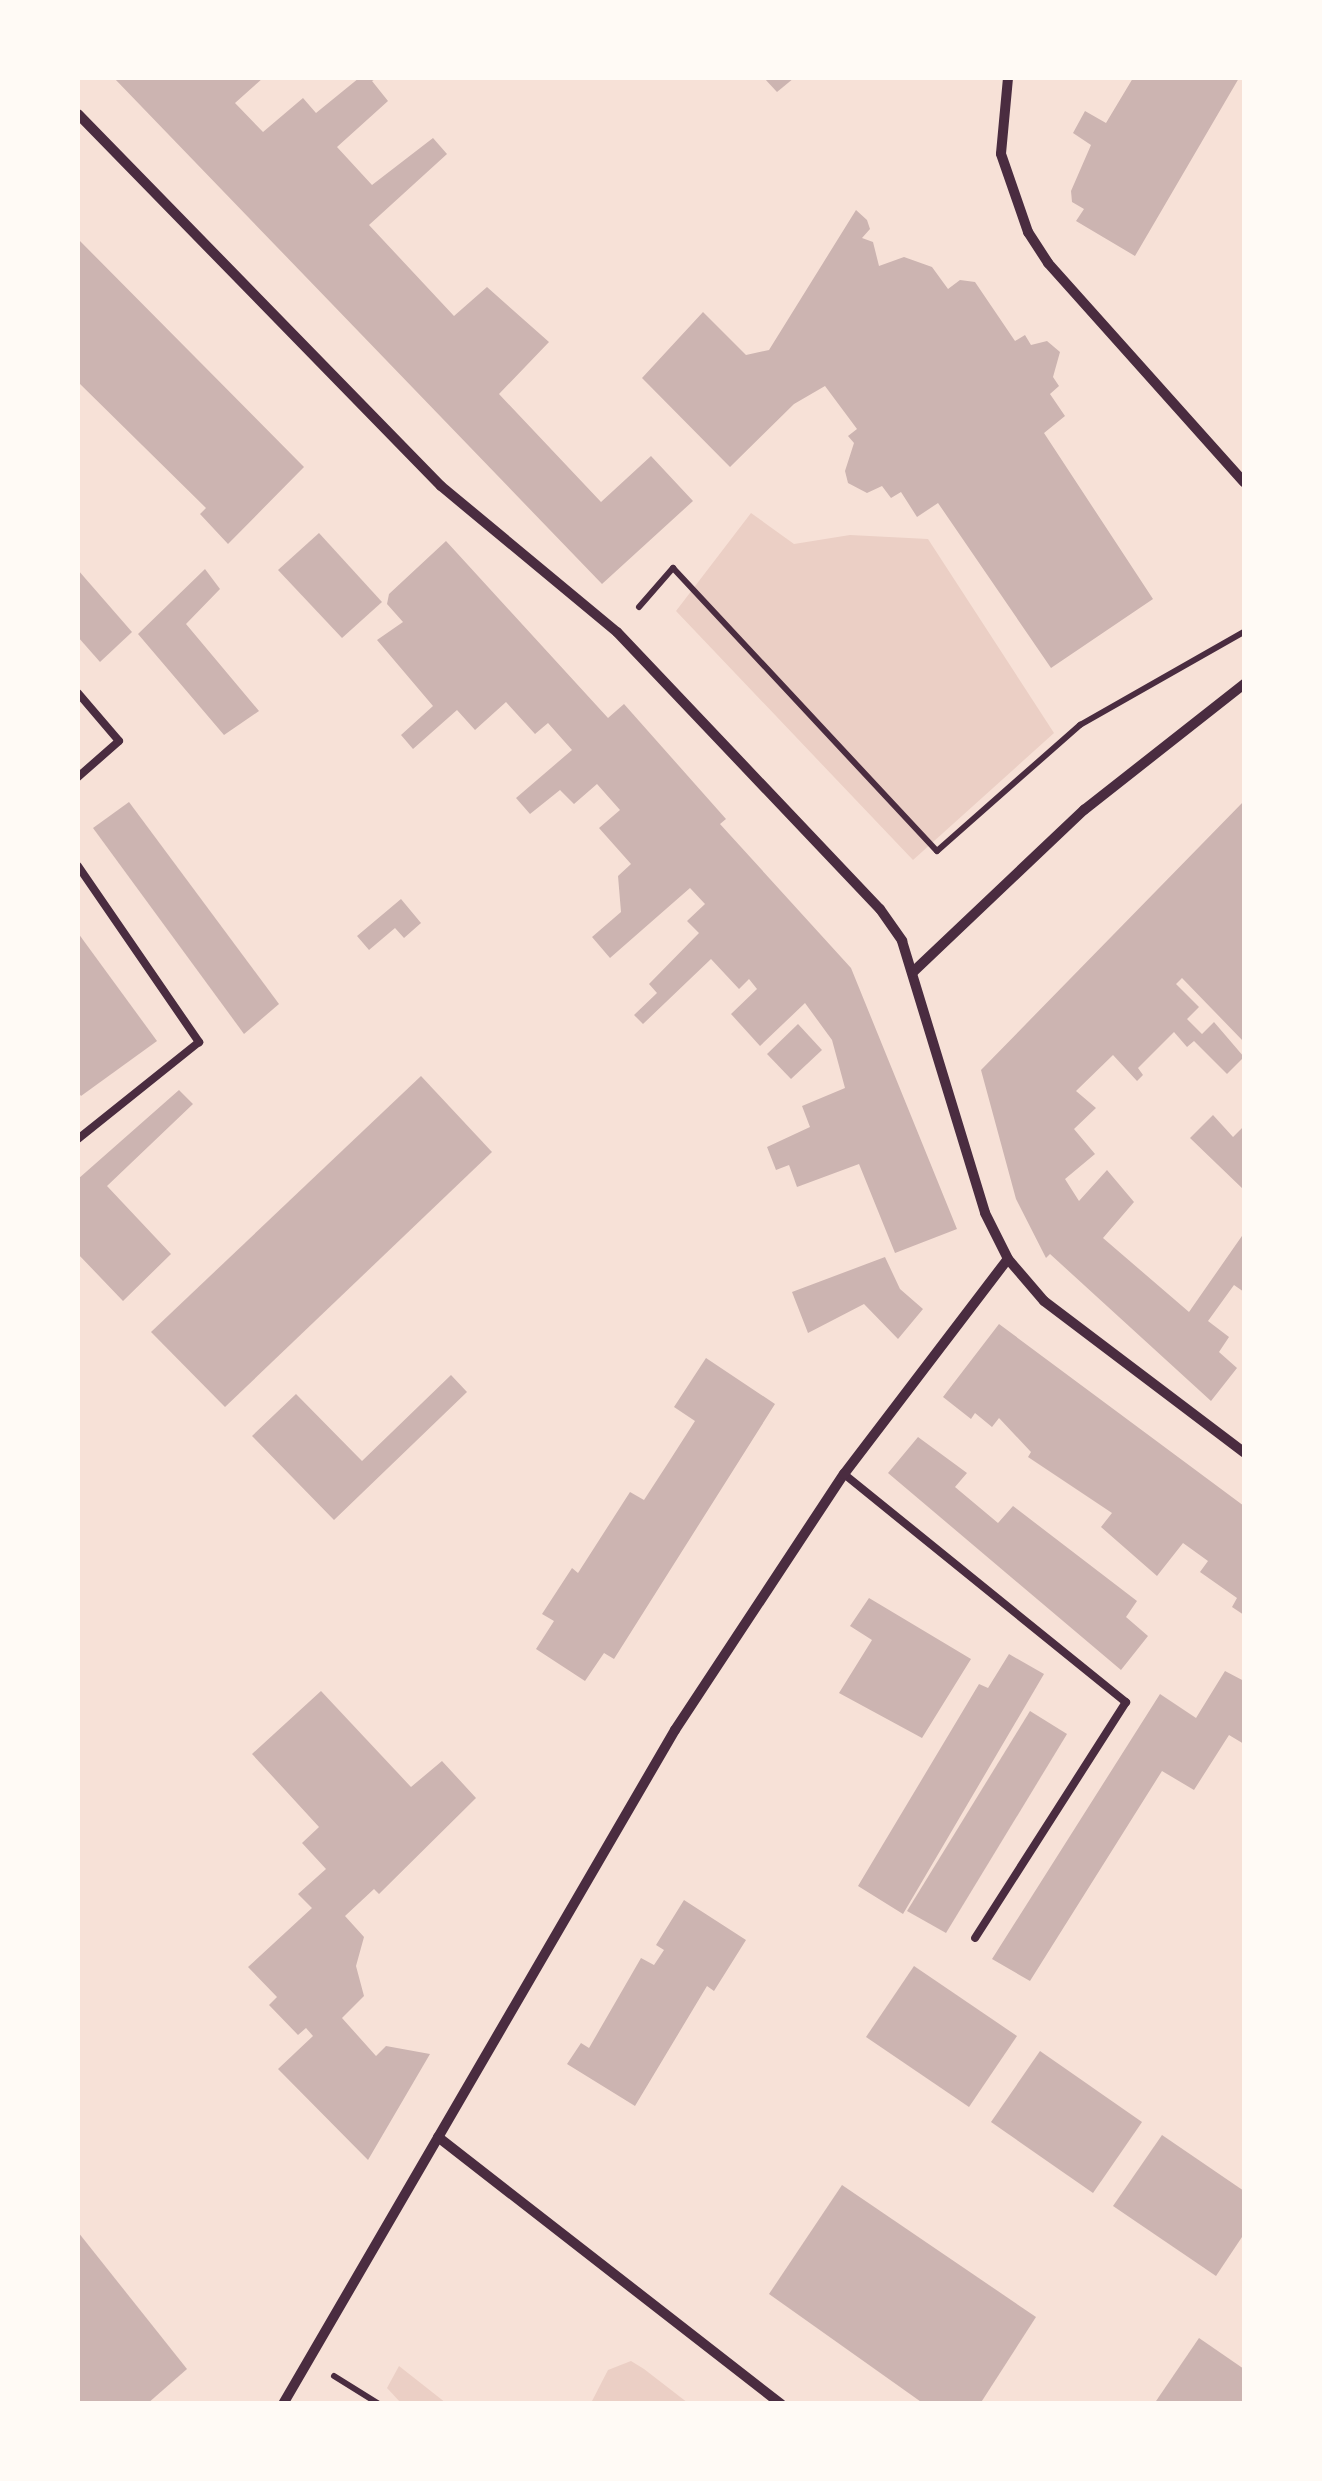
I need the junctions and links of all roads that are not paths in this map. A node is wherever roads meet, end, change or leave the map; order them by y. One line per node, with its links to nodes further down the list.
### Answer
1 (1008, 78): 3 (street)
2 (78, 114): 8 (street)
3 (1244, 482)
4 (1244, 684): 8 (street)
5 (78, 693): 6 (lane)
6 (78, 778)
7 (78, 866): 9 (lane)
8 (913, 972): 10 (street)
9 (78, 1139)
10 (1008, 1260): 11 (street); 12 (street)
11 (1244, 1452)
12 (844, 1474): 13 (lane); 14 (street)
13 (976, 1938)
14 (438, 2137): 15 (street); 16 (street)
15 (283, 2404)
16 (781, 2404)

